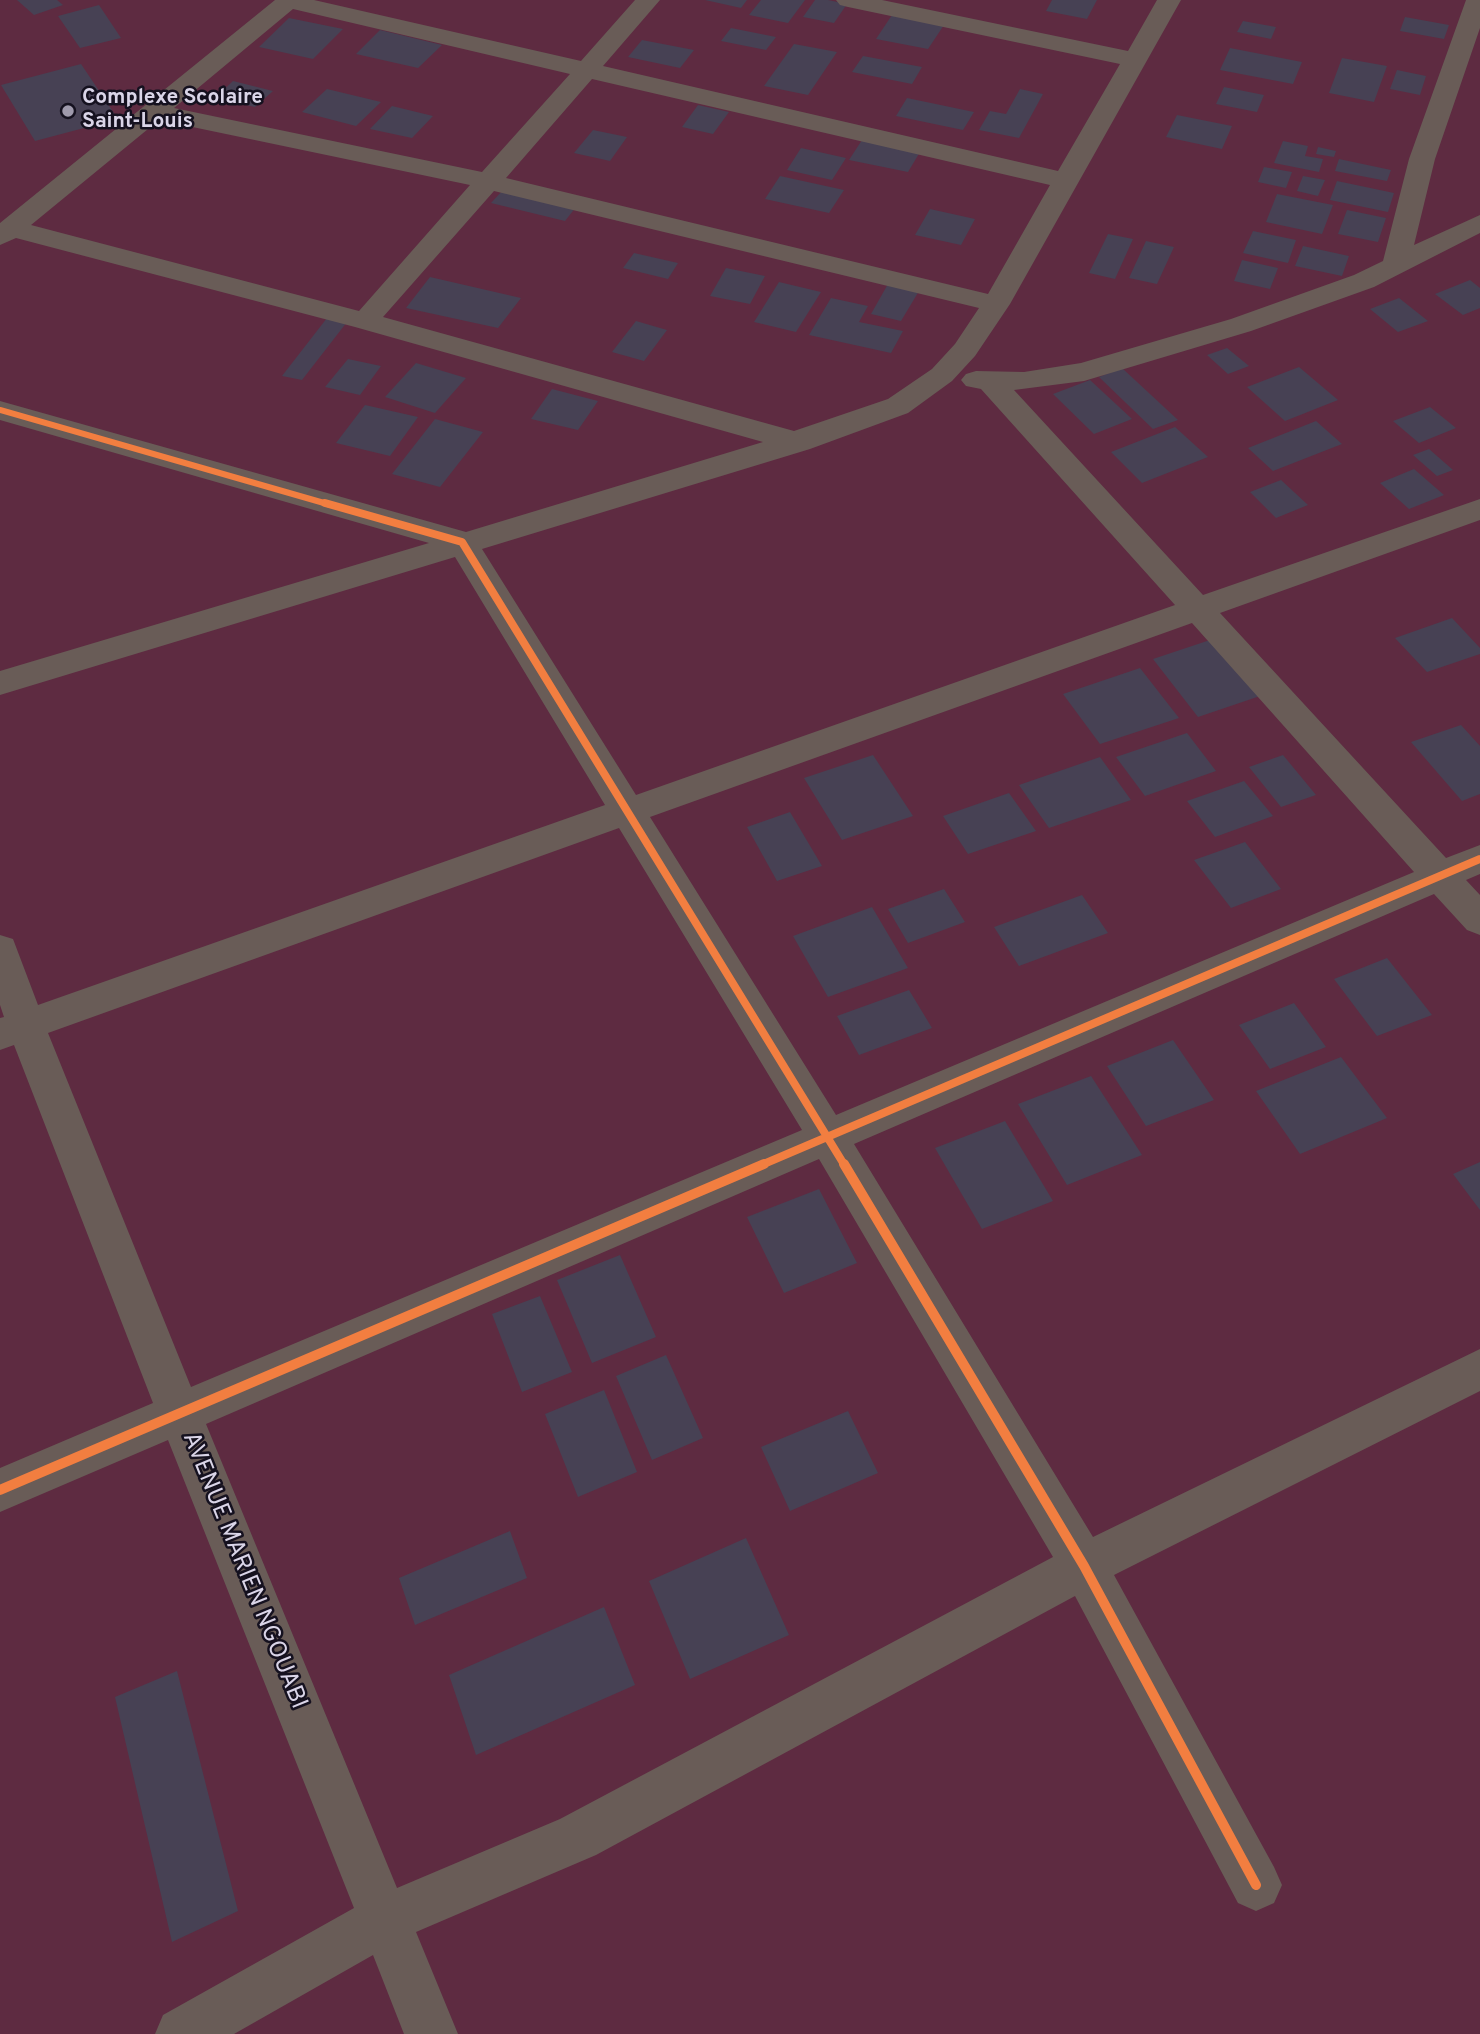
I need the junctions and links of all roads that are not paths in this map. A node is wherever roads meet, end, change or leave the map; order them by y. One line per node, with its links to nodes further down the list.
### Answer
1 (648, 0): 7 (street)
2 (848, 0): 6 (street)
3 (1169, 0): 6 (street)
4 (1478, 0): 15 (street)
5 (289, 1): 7 (street); 8 (street)
6 (1135, 60): 9 (street)
7 (586, 69): 9 (street); 10 (street)
8 (154, 111): 10 (street); 12 (street)
9 (1066, 180): 16 (street)
10 (487, 181): 16 (street); 17 (street)
11 (1480, 223): 13 (street)
12 (6, 232): 17 (street)
13 (1454, 234): 14 (street); 15 (street)
14 (1480, 256)
15 (1396, 265): 19 (street)
16 (996, 304): 18 (street)
17 (365, 321): 21 (street)
18 (942, 376): 19 (street); 21 (street)
19 (991, 382): 24 (street)
20 (0, 410): 23 (street)
21 (799, 442): 23 (street)
22 (1480, 509): 24 (street)
23 (462, 542): 25 (street); 26 (street)
24 (1200, 610): 26 (street); 28 (street)
25 (0, 683)
26 (629, 813): 31 (street); 32 (street)
27 (1480, 859): 28 (street)
28 (1440, 875): 29 (street); 32 (street)
29 (1480, 920)
30 (0, 950): 31 (street, AVENUE MARIEN NGOUABI)
31 (13, 1029): 34 (street, AVENUE MARIEN NGOUABI)
32 (827, 1136): 34 (street); 36 (street)
33 (1480, 1369): 36 (street)
34 (179, 1412): 35 (street); 38 (street, AVENUE MARIEN NGOUABI)
35 (0, 1490)
36 (1084, 1566): 37 (street); 38 (street)
37 (1256, 1885)
38 (383, 1920): 39 (street); 40 (street, AVENUE MARIEN NGOUABI)
39 (182, 2034)
40 (431, 2034)

